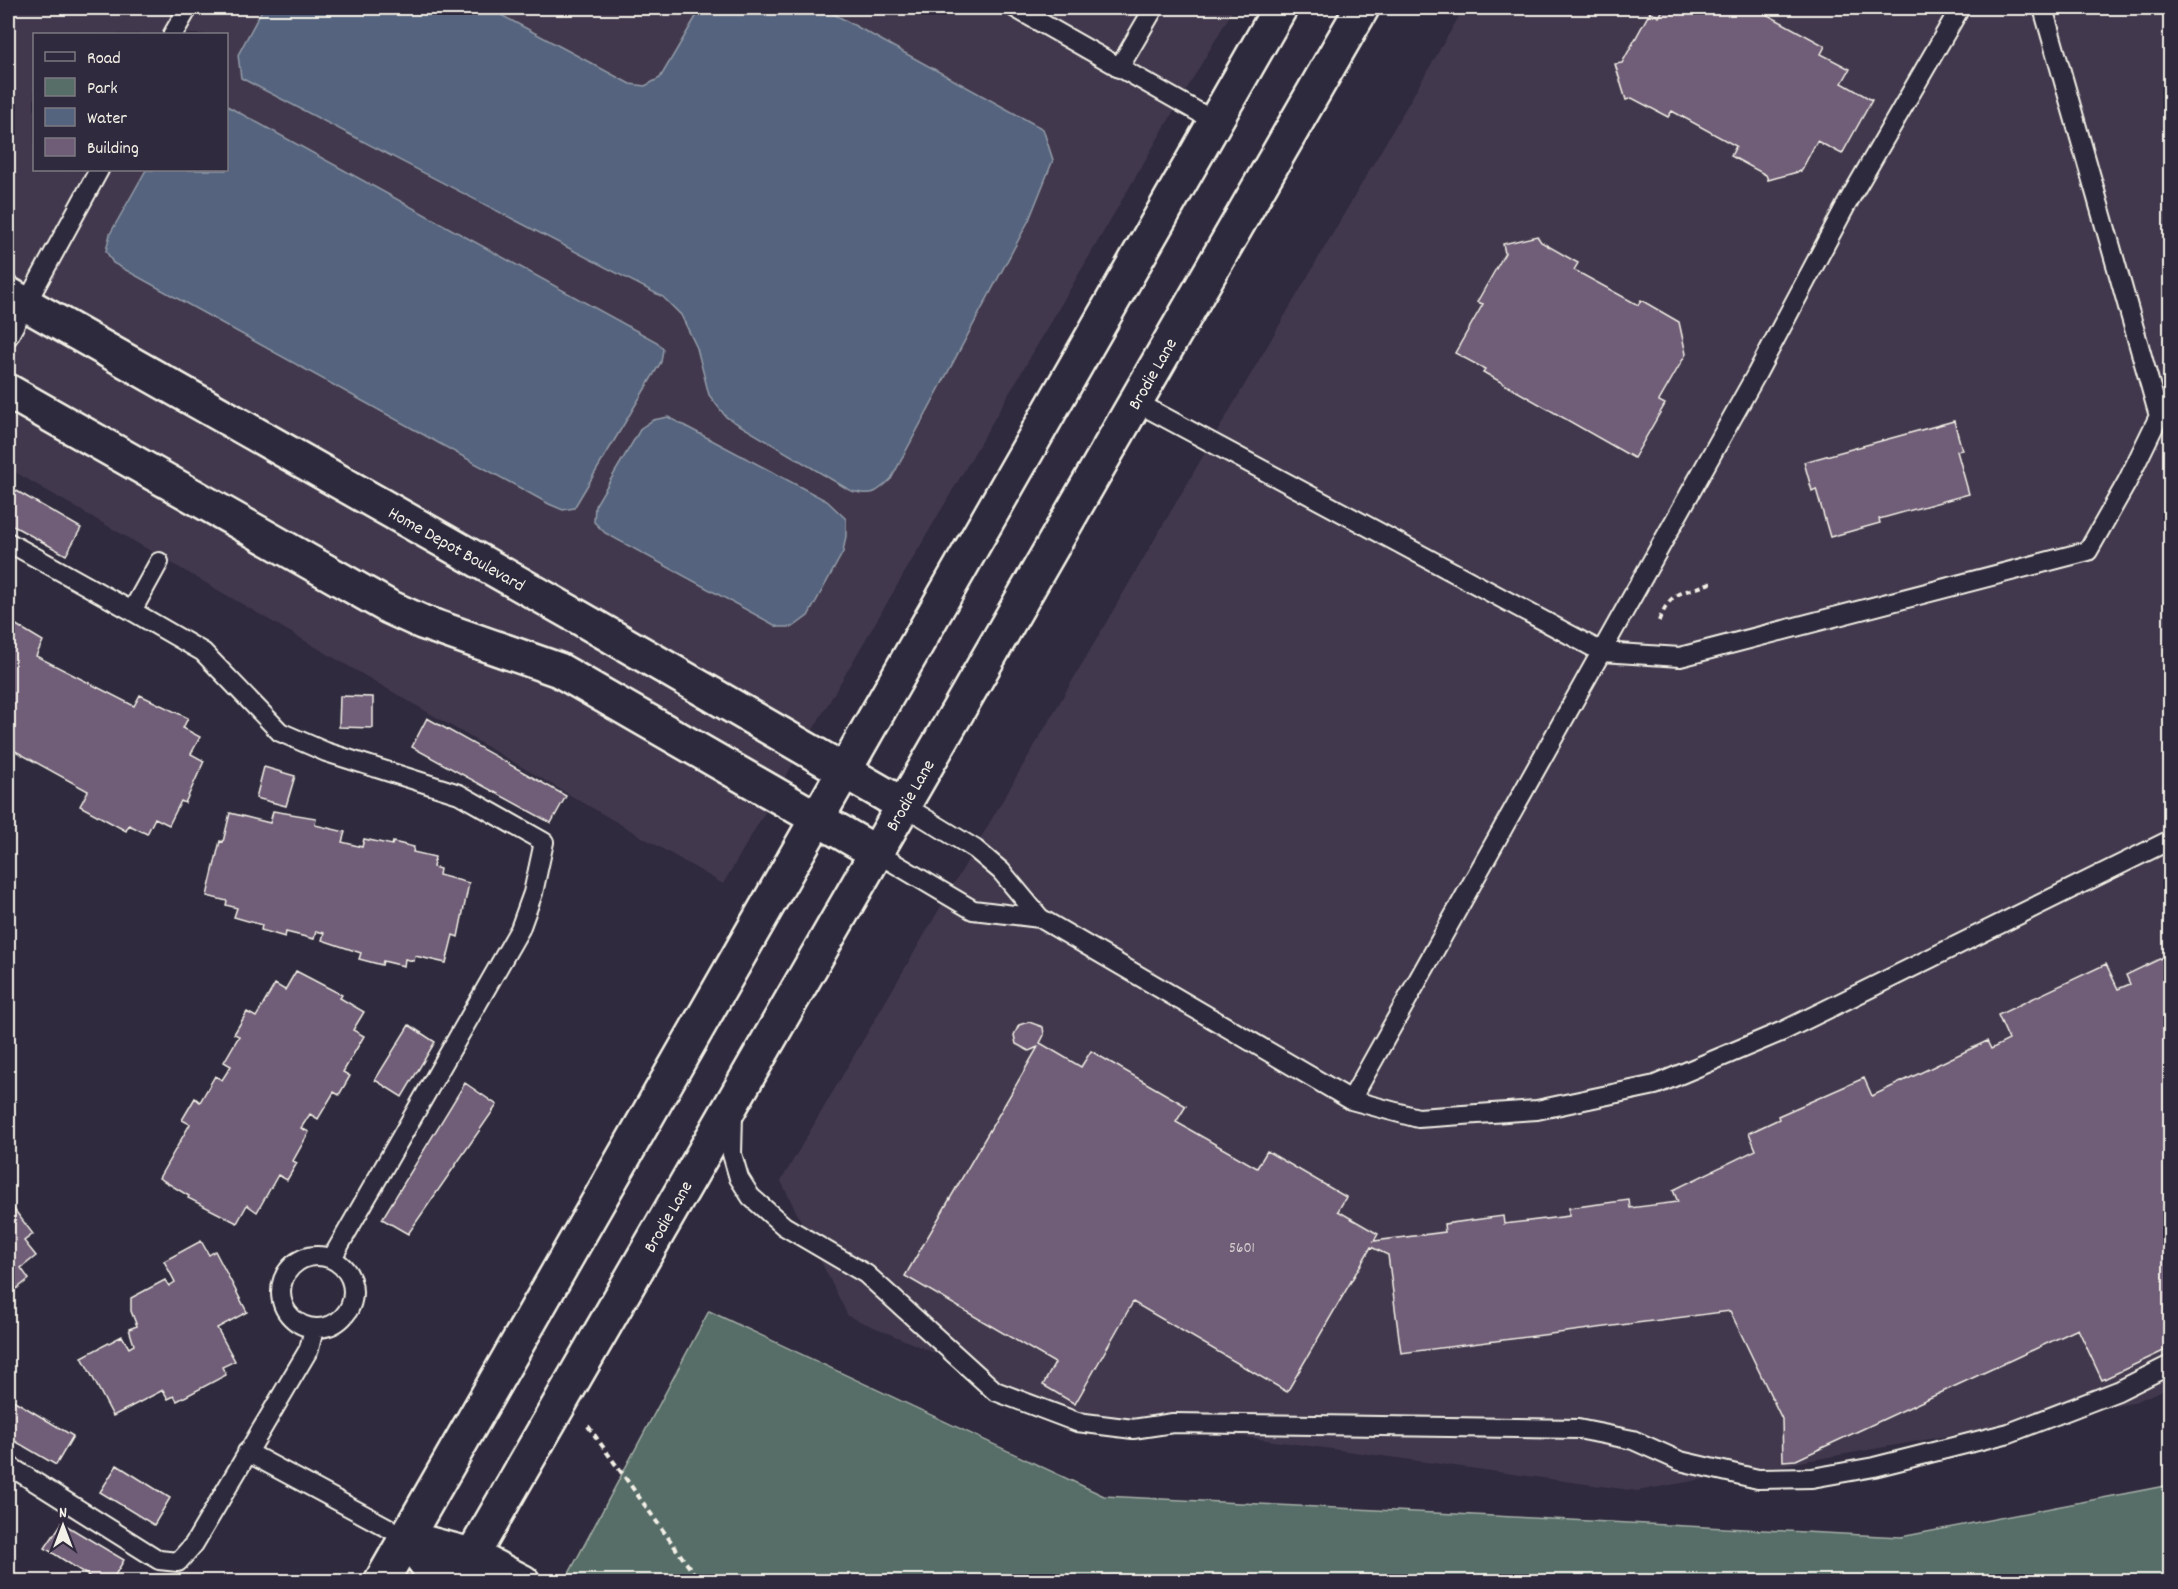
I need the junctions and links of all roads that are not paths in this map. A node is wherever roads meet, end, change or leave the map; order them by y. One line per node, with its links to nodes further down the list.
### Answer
1 (188, 8): 8 (lane)
2 (1015, 8): 9 (lane)
3 (1154, 8): 9 (lane)
4 (1280, 8): 10 (main road)
5 (1362, 8): 15 (main road, Brodie Lane)
6 (1960, 8): 19 (lane)
7 (2043, 8): 19 (lane)
8 (174, 33)
9 (1119, 68): 10 (lane)
10 (1214, 121): 20 (main road)
11 (98, 171): 12 (lane)
12 (16, 299): 13 (lane); 20 (main road, Home Depot Boulevard)
13 (8, 337)
14 (8, 391): 22 (main road)
15 (1136, 402): 19 (lane); 21 (main road, Brodie Lane)
16 (8, 542): 18 (lane)
17 (159, 562): 18 (lane)
18 (132, 611): 28 (lane)
19 (1602, 652): 27 (lane)
20 (844, 771): 21 (main road, Home Depot Boulevard); 22 (main road)
21 (905, 806): 24 (main road, Brodie Lane); 25 (lane)
22 (817, 818): 24 (main road); 33 (main road)
23 (2170, 840): 27 (lane)
24 (877, 853): 25 (lane); 26 (main road, Brodie Lane)
25 (1040, 918): 27 (lane)
26 (734, 1095): 30 (lane); 34 (main road, Brodie Lane)
27 (1351, 1100)
28 (332, 1258): 29 (lane); 29 (lane)
29 (314, 1329): 31 (lane)
30 (2170, 1365)
31 (247, 1452): 32 (lane); 33 (lane)
32 (8, 1465)
33 (407, 1538): 34 (main road); 35 (main road); 36 (main road)
34 (464, 1568): 37 (main road)
35 (381, 1581)
36 (440, 1581)
37 (523, 1581)

